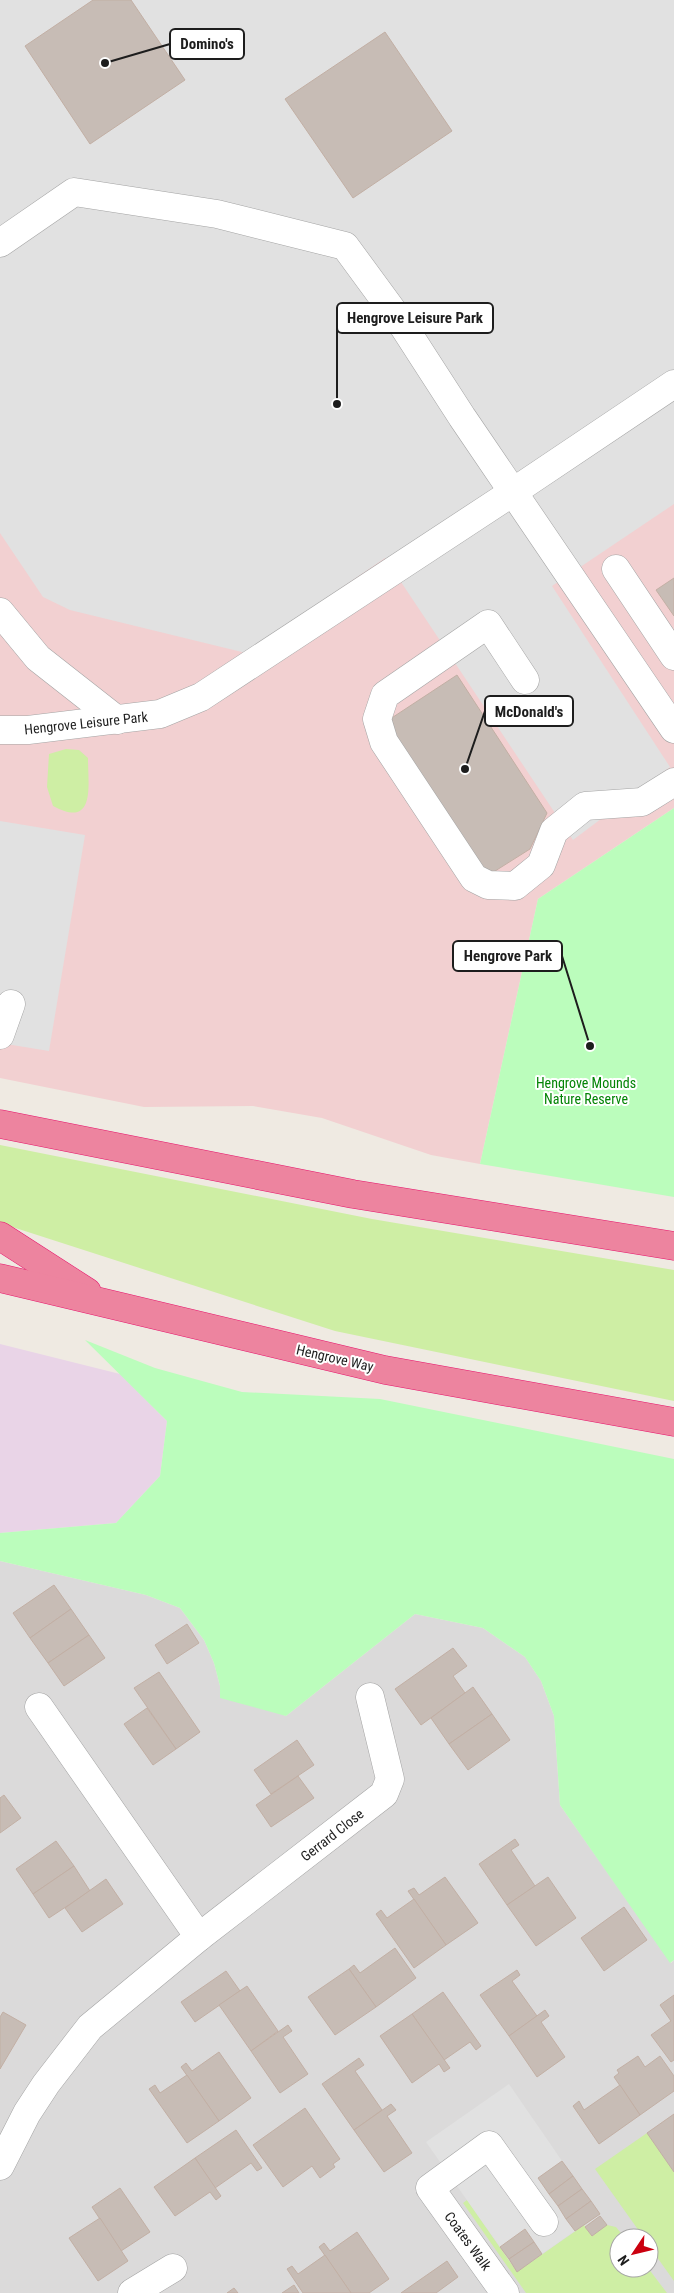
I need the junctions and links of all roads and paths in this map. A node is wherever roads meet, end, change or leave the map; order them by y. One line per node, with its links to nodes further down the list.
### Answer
1 (0, 243): 3 (street)
2 (674, 384): 3 (street, Hengrove Leisure Park)
3 (513, 492): 8 (street, Hengrove Leisure Park); 10 (street)
4 (616, 569): 6 (street)
5 (0, 612): 8 (street)
6 (674, 656)
7 (525, 680): 11 (street)
8 (117, 720): 9 (street, Hengrove Leisure Park)
9 (1, 730)
10 (674, 730)
11 (674, 782)
12 (11, 1004): 13 (street)
13 (0, 1036)
14 (0, 1124): 16 (highway)
15 (0, 1236): 18 (highway)
16 (674, 1246)
17 (0, 1278): 18 (highway, Hengrove Way)
18 (105, 1304): 19 (highway, Hengrove Way)
19 (674, 1422)
20 (370, 1697): 22 (street, Gerrard Close)
21 (39, 1707): 22 (street)
22 (199, 1937): 23 (street, Gerrard Close)
23 (3, 2152)
24 (544, 2222): 27 (street, Coates Walk)
25 (173, 2268): 26 (street)
26 (132, 2293)
27 (505, 2293)

